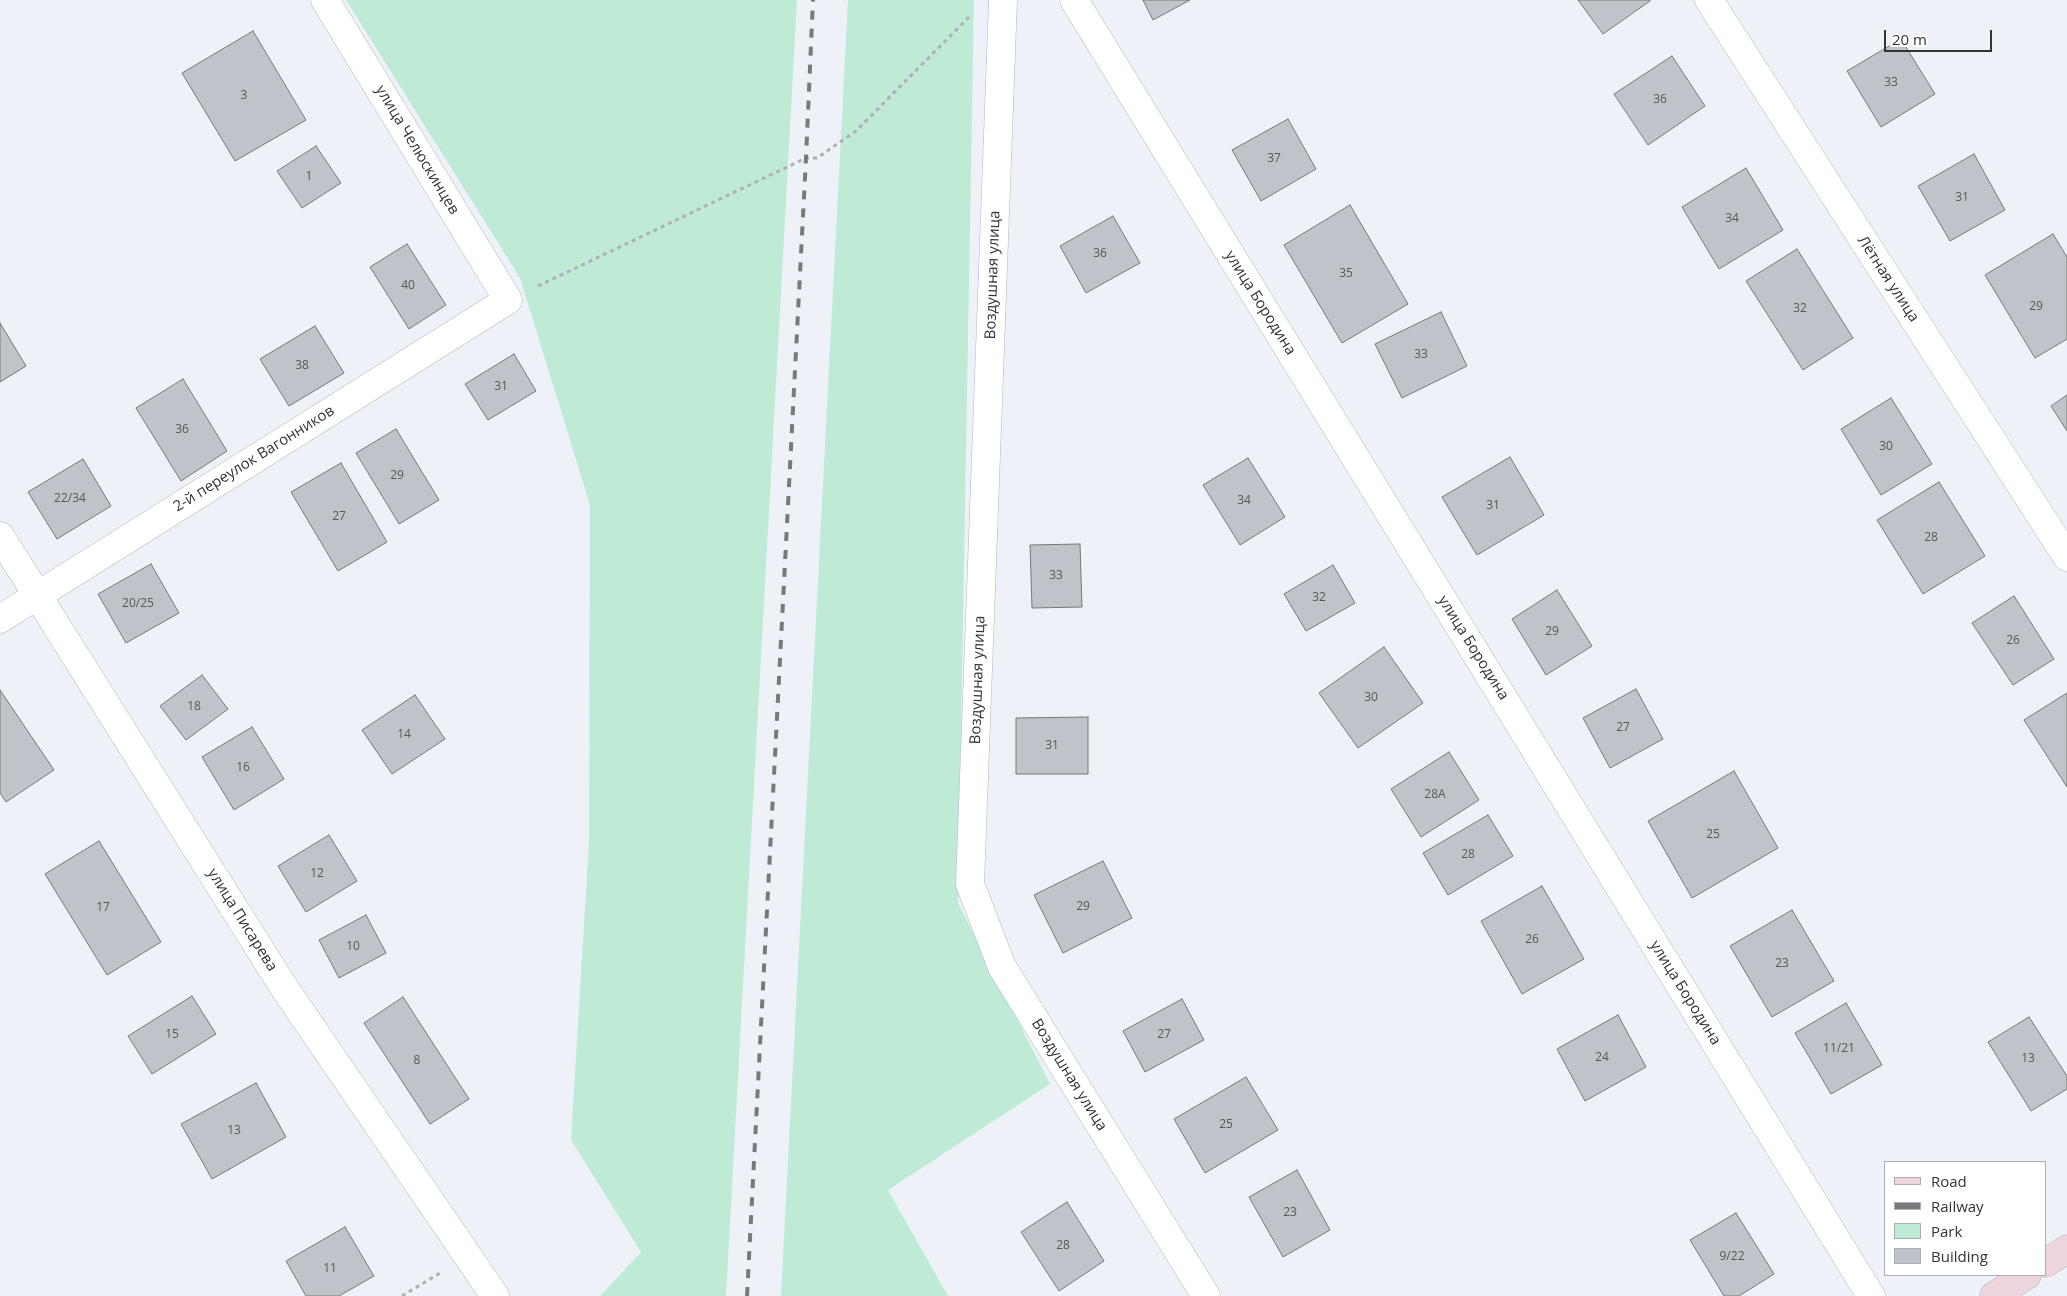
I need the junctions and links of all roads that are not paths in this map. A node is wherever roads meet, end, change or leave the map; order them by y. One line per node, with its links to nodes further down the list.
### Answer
1 (326, 0): 5 (street, улица Челюскинцев)
2 (1003, 0): 14 (street, Воздушная улица)
3 (1074, 0): 15 (street, улица Бородина)
4 (1709, 0): 7 (street, Лётная улица)
5 (508, 300): 8 (street, 2-й переулок Вагонников)
6 (0, 536): 8 (street, улица Писарева)
7 (2067, 557)
8 (38, 595): 9 (street, 2-й переулок Вагонников); 13 (street, улица Писарева)
9 (0, 619)
10 (2067, 1249): 11 (main road)
11 (2047, 1262)
12 (2025, 1276): 16 (main road)
13 (494, 1296)
14 (1206, 1296)
15 (1871, 1296)
16 (1994, 1296)

